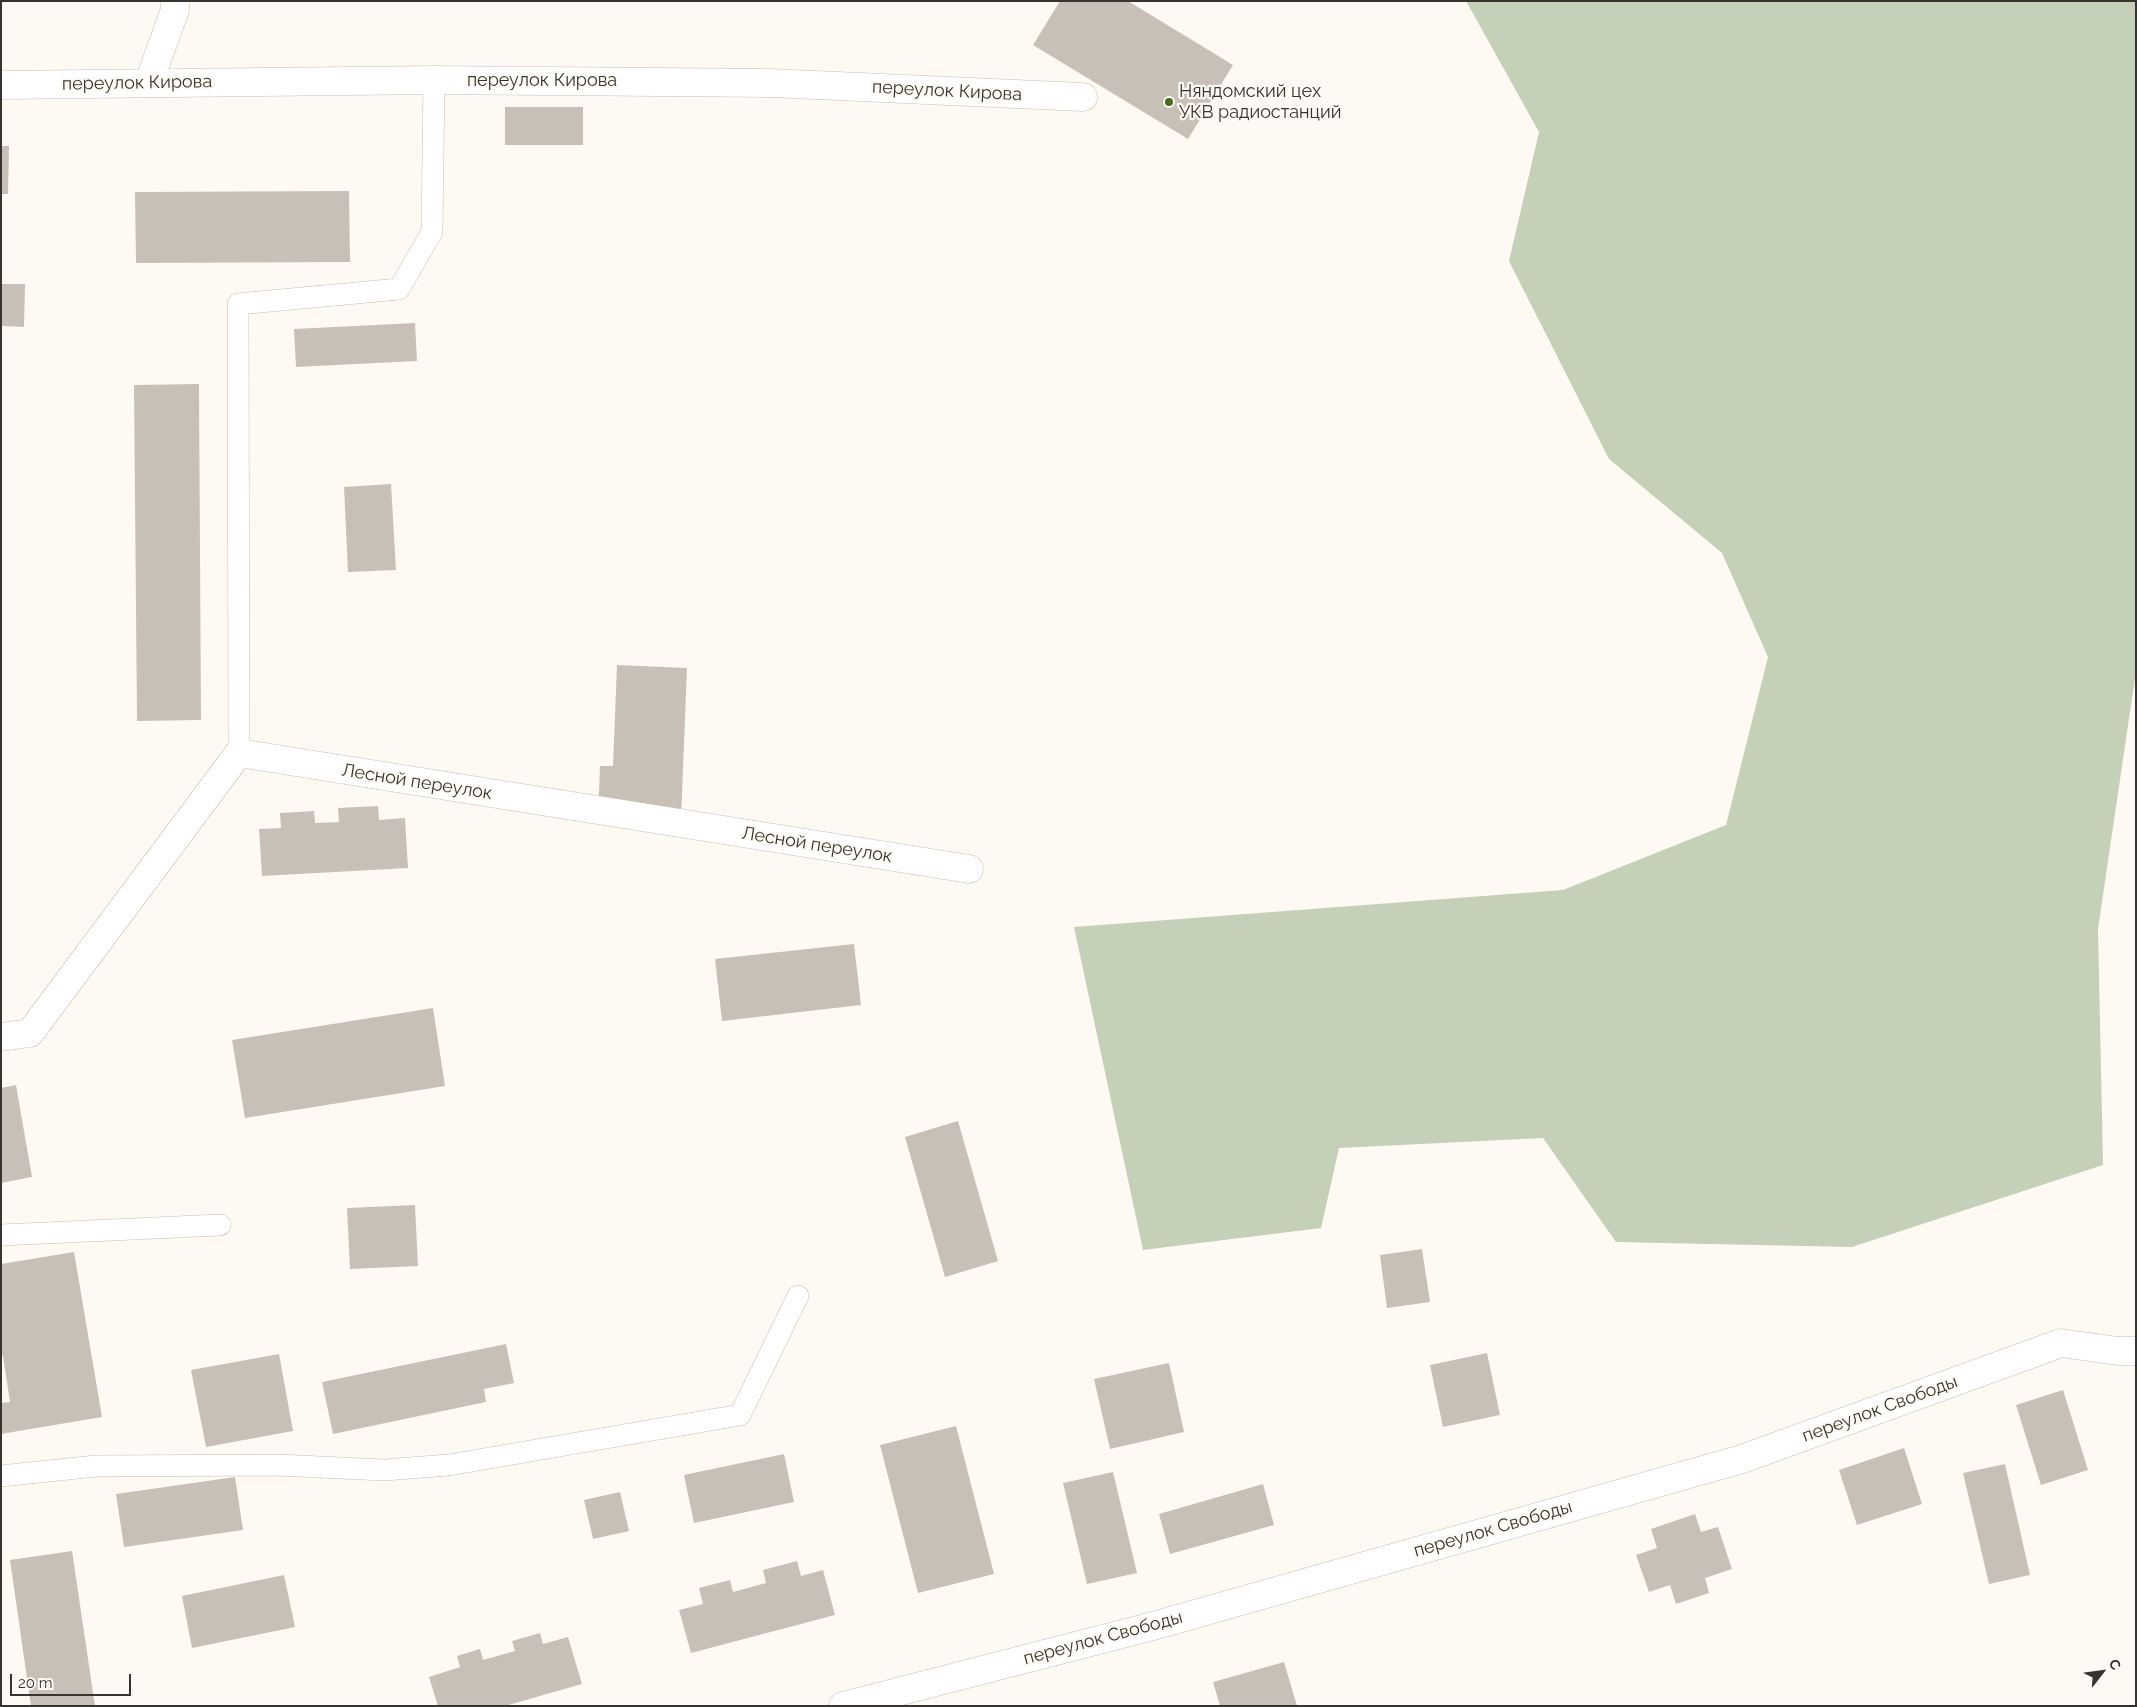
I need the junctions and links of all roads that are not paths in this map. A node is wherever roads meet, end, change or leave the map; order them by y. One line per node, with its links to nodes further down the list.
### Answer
1 (175, 1): 3 (street)
2 (434, 80): 3 (street, переулок Кирова); 5 (street, переулок Кирова); 6 (lane)
3 (149, 82): 4 (street, переулок Кирова)
4 (1, 85)
5 (1083, 97)
6 (239, 753): 7 (street, Лесной переулок); 8 (street)
7 (969, 869)
8 (1, 1037)
9 (220, 1225): 10 (lane)
10 (1, 1235)
11 (798, 1296): 13 (lane)
12 (2136, 1351): 14 (street, переулок Свободы)
13 (1, 1476)
14 (844, 1706)

